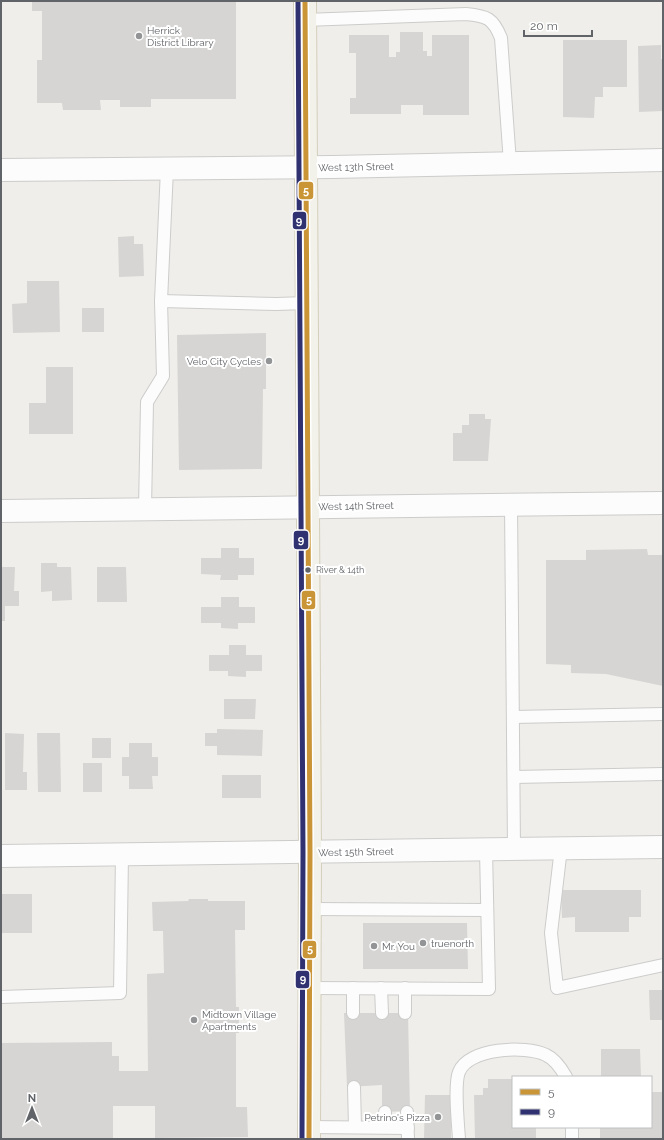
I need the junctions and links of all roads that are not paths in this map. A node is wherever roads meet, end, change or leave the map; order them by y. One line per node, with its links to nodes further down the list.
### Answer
1 (305, 10): 3 (lane); 4 (main road)
2 (663, 160): 3 (street, West 13th Street)
3 (510, 163): 4 (street, West 13th Street)
4 (307, 168): 5 (street, West 13th Street); 8 (main road)
5 (167, 169): 6 (street, West 13th Street); 7 (lane)
6 (1, 170)
7 (161, 301): 8 (lane); 12 (lane)
8 (307, 303): 11 (main road)
9 (663, 502): 10 (street, West 14th Street)
10 (511, 504): 11 (street, West 14th Street); 15 (lane)
11 (307, 507): 12 (street, West 14th Street); 22 (main road)
12 (145, 509): 13 (street, West 14th Street)
13 (1, 511)
14 (663, 714): 15 (lane)
15 (513, 717): 17 (lane)
16 (663, 774): 17 (lane)
17 (514, 777): 20 (lane)
18 (663, 847): 19 (street, West 15th Street)
19 (561, 848): 20 (street, West 15th Street); 27 (lane)
20 (514, 849): 21 (street, West 15th Street)
21 (486, 850): 22 (street, West 15th Street); 26 (lane)
22 (310, 852): 23 (street, West 15th Street); 25 (main road)
23 (122, 855): 24 (street, West 15th Street); 32 (lane)
24 (1, 856)
25 (310, 909): 26 (lane); 28 (main road)
26 (487, 910): 31 (lane)
27 (663, 965)
28 (310, 988): 29 (lane); 43 (main road)
29 (353, 988): 30 (lane); 33 (lane)
30 (382, 988): 31 (lane); 34 (lane)
31 (405, 988): 35 (lane)
32 (1, 997)
33 (353, 1012)
34 (382, 1012)
35 (405, 1012)
36 (565, 1076): 45 (lane)
37 (354, 1087): 40 (lane)
38 (384, 1112): 41 (lane)
39 (407, 1112): 44 (lane)
40 (355, 1128): 41 (lane); 43 (lane)
41 (385, 1128): 44 (lane)
42 (572, 1128): 46 (lane)
43 (309, 1133)
44 (408, 1133)
45 (459, 1139)
46 (572, 1139)

